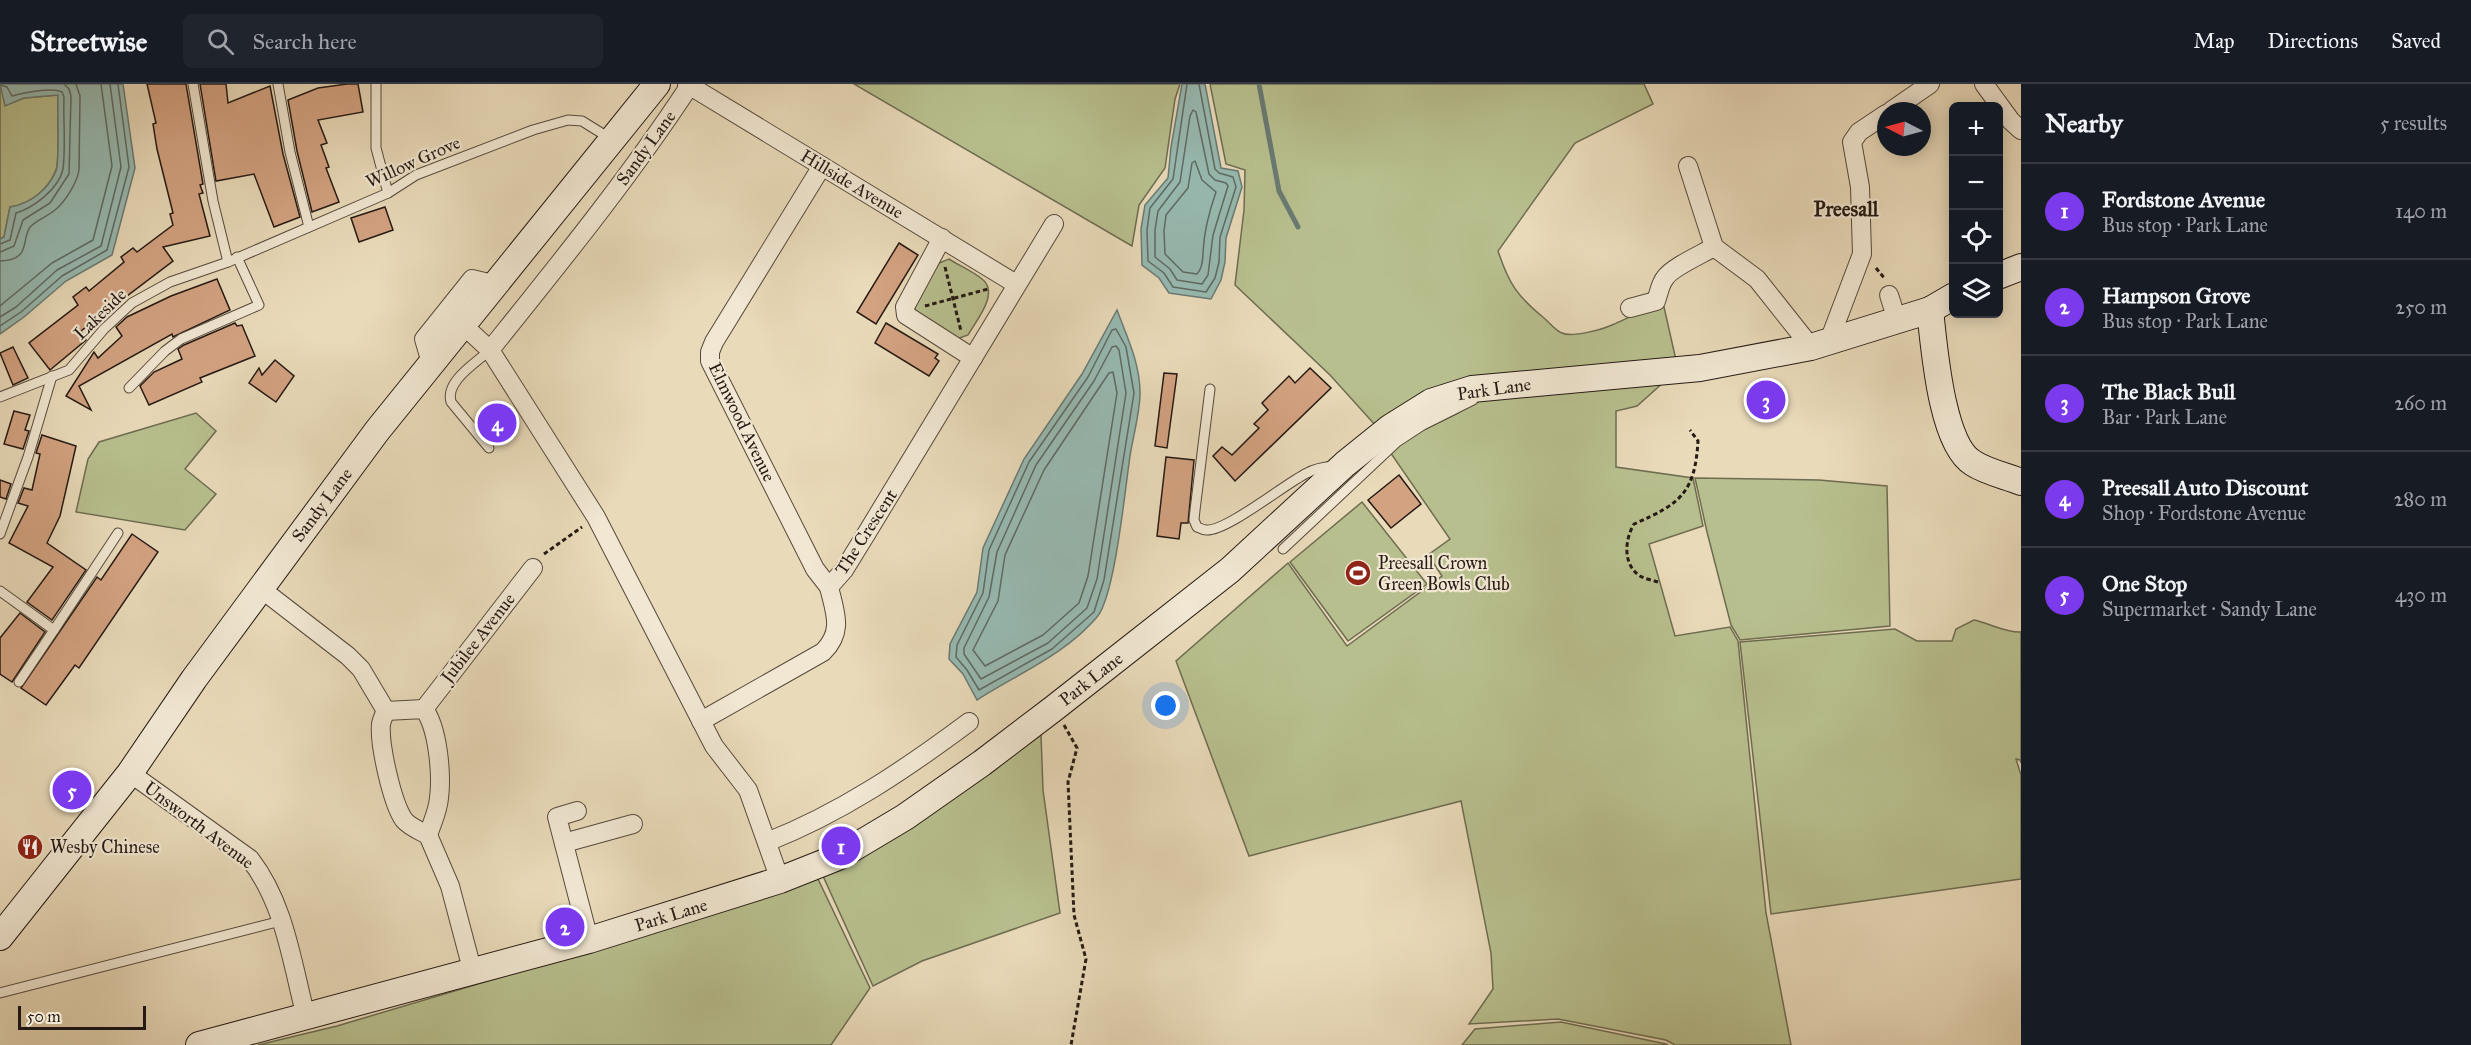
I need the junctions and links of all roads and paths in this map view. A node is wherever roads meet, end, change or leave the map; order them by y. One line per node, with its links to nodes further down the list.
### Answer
1 (193, 84): 22 (lane)
2 (278, 84): 16 (lane)
3 (376, 84): 14 (lane)
4 (657, 84): 11 (main road, Sandy Lane)
5 (1930, 84): 8 (street)
6 (1984, 84): 10 (street)
7 (688, 85): 12 (street, Hillside Avenue); 38 (street, Sandy Lane)
8 (1904, 102)
9 (1877, 120): 19 (street)
10 (2021, 130)
11 (613, 140): 14 (lane, Willow Grove); 26 (main road, Sandy Lane)
12 (822, 166): 17 (street, Hillside Avenue); 56 (street, Elmwood Avenue)
13 (1688, 166): 18 (street)
14 (388, 193): 16 (lane, Willow Grove)
15 (1054, 224): 25 (street, The Crescent)
16 (309, 227): 20 (lane, Willow Grove)
17 (942, 238): 25 (street, Hillside Avenue); 39 (street)
18 (1714, 247): 32 (street); 37 (street)
19 (1862, 254): 28 (path); 37 (street)
20 (237, 257): 22 (lane, Willow Grove); 43 (lane)
21 (944, 260): 29 (path)
22 (228, 262): 41 (lane, Lakeside)
23 (2021, 267): 24 (main road)
24 (2003, 274)
25 (1016, 284): 39 (street, The Crescent)
26 (497, 285): 35 (main road, Sandy Lane); 40 (street)
27 (988, 289): 29 (path)
28 (1889, 295): 34 (street)
29 (953, 298): 31 (path); 36 (path)
30 (1949, 298): 33 (main road, Park Lane)
31 (924, 306)
32 (1630, 308)
33 (1930, 310): 34 (main road, Park Lane); 49 (main road)
34 (1897, 320): 37 (main road, Park Lane)
35 (464, 325): 38 (street); 40 (main road, Sandy Lane)
36 (963, 338)
37 (1820, 344): 42 (main road, Park Lane)
38 (490, 350): 47 (lane); 50 (street)
39 (973, 358): 56 (street, The Crescent)
40 (431, 363): 57 (main road, Sandy Lane)
41 (52, 376): 45 (lane, Lakeside); 52 (lane)
42 (1485, 387): 48 (main road, Park Lane); 53 (lane)
43 (129, 388)
44 (1210, 389): 48 (lane)
45 (0, 397)
46 (1690, 430): 55 (path)
47 (489, 448)
48 (1345, 464): 72 (main road, Park Lane)
49 (2021, 482)
50 (596, 517): 54 (path); 63 (street)
51 (118, 533): 59 (lane)
52 (0, 534)
53 (1283, 549)
54 (533, 568): 61 (street, Jubilee Avenue)
55 (1658, 582)
56 (829, 587): 63 (street, The Crescent)
57 (260, 588): 62 (street); 66 (main road, Sandy Lane)
58 (0, 591): 59 (lane)
59 (54, 630): 60 (lane)
60 (19, 682)
61 (424, 709): 62 (street); 69 (street)
62 (386, 711): 69 (street)
63 (701, 721): 70 (street)
64 (969, 722): 70 (street)
65 (1077, 748): 80 (path)
66 (130, 773): 73 (street, Unsworth Avenue); 74 (main road, Sandy Lane)
67 (577, 812): 71 (street)
68 (633, 824): 71 (street)
69 (428, 835): 76 (street)
70 (767, 842): 72 (street)
71 (564, 843): 75 (street)
72 (780, 880): 75 (main road, Park Lane)
73 (281, 921): 77 (lane); 78 (street, Unsworth Avenue)
74 (0, 937)
75 (590, 940): 76 (main road, Park Lane)
76 (473, 973): 78 (main road, Park Lane)
77 (0, 993)
78 (306, 1017): 79 (main road, Park Lane)
79 (199, 1045)
80 (1071, 1045)

